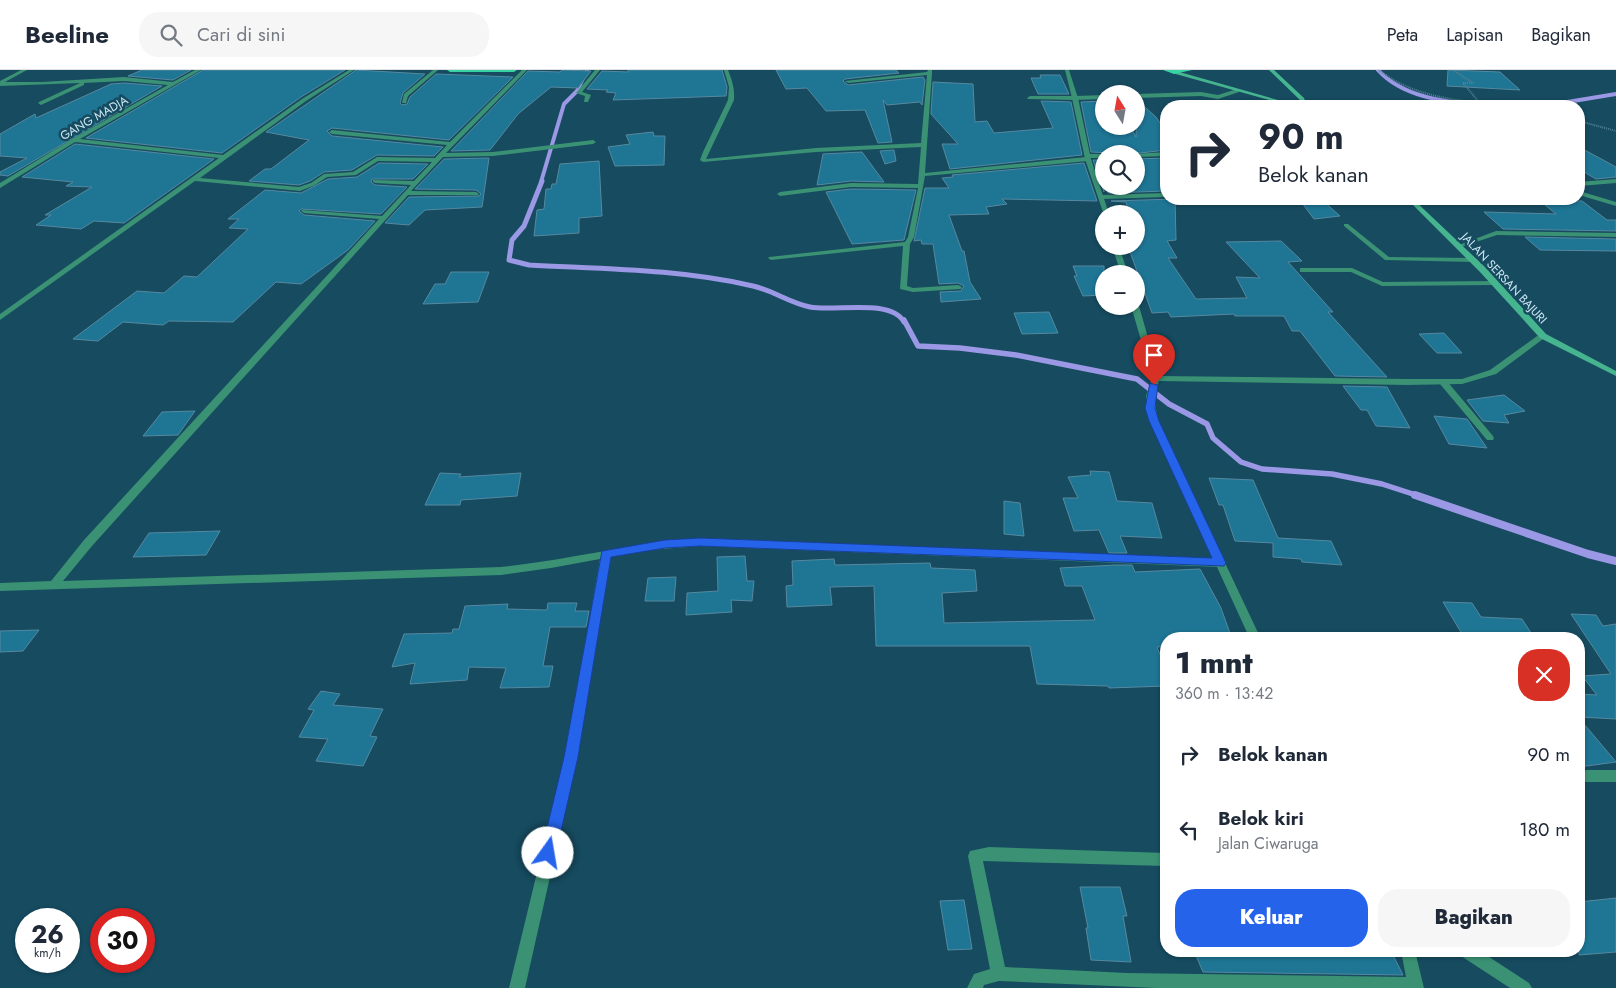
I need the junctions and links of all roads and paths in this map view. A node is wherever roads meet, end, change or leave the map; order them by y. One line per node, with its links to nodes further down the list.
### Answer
1 (26, 70): 20 (street)
2 (198, 70): 21 (street, GANG MADJA)
3 (352, 70): 43 (street)
4 (436, 70): 32 (street)
5 (450, 70): 6 (main road)
6 (514, 70)
7 (524, 70): 39 (street)
8 (598, 70): 31 (street)
9 (726, 70): 40 (street)
10 (1067, 70): 26 (street)
11 (1166, 70): 17 (main road)
12 (1189, 70): 17 (main road)
13 (1271, 70): 28 (main road)
14 (1379, 70): 29 (path)
15 (1453, 70): 30 (path)
16 (930, 72): 18 (street); 40 (street)
17 (1174, 72): 22 (main road)
18 (848, 81)
19 (85, 82): 20 (street); 21 (street); 33 (street)
20 (0, 84)
21 (173, 84): 37 (street, GANG MADJA)
22 (1237, 91): 23 (street); 27 (main road)
23 (1145, 96)
24 (1095, 97): 26 (street)
25 (1030, 98): 26 (street)
26 (1076, 98): 46 (street)
27 (1272, 100)
28 (1302, 100)
29 (1462, 100)
30 (1477, 100)
31 (586, 101)
32 (404, 102)
33 (41, 103)
34 (1585, 123): 35 (path)
35 (1616, 131)
36 (332, 132): 39 (street)
37 (74, 140): 43 (street); 53 (street, GANG MADJA)
38 (593, 142): 44 (street)
39 (452, 144): 44 (street)
40 (923, 145): 47 (street)
41 (1160, 154): 42 (street)
42 (1145, 155)
43 (224, 157): 48 (street)
44 (440, 157): 48 (street); 51 (street)
45 (1095, 157): 46 (street)
46 (1088, 158): 47 (street); 60 (street)
47 (921, 175): 54 (street)
48 (195, 179): 76 (street)
49 (375, 180): 51 (street)
50 (1616, 181): 52 (street)
51 (416, 183): 55 (street)
52 (1585, 184)
53 (0, 186)
54 (921, 186): 57 (street); 68 (street)
55 (407, 193): 56 (street); 65 (street)
56 (476, 194)
57 (780, 194)
58 (1160, 195): 60 (street)
59 (1585, 195): 61 (street)
60 (1101, 197): 62 (street)
61 (1616, 204)
62 (1103, 205)
63 (1416, 205): 69 (main road, JALAN SERSAN BAJURI)
64 (304, 211): 65 (street)
65 (385, 218): 84 (street)
66 (1346, 225): 71 (street)
67 (1616, 234): 69 (street)
68 (907, 244): 70 (street); 74 (street)
69 (1460, 246): 71 (main road, JALAN SERSAN BAJURI)
70 (771, 258)
71 (1474, 260): 73 (main road, JALAN SERSAN BAJURI)
72 (1304, 270): 73 (street)
73 (1494, 283): 77 (main road, JALAN SERSAN BAJURI)
74 (958, 287)
75 (1138, 315): 79 (street)
76 (0, 318)
77 (1543, 336): 78 (main road, JALAN SERSAN BAJURI); 80 (street)
78 (1616, 374)
79 (1156, 378): 80 (street); 83 (street)
80 (1443, 382): 81 (street)
81 (1490, 438)
82 (606, 554): 83 (street); 84 (street); 94 (street)
83 (1220, 563): 86 (street)
84 (55, 584): 85 (street)
85 (0, 587)
86 (1253, 632)
87 (1585, 776): 88 (street)
88 (1616, 776)
89 (1160, 859): 92 (street)
90 (1409, 957): 93 (street)
91 (1475, 957): 96 (street)
92 (999, 974): 93 (street); 95 (street)
93 (1416, 987)
94 (517, 988)
95 (975, 988)
96 (1524, 988)

